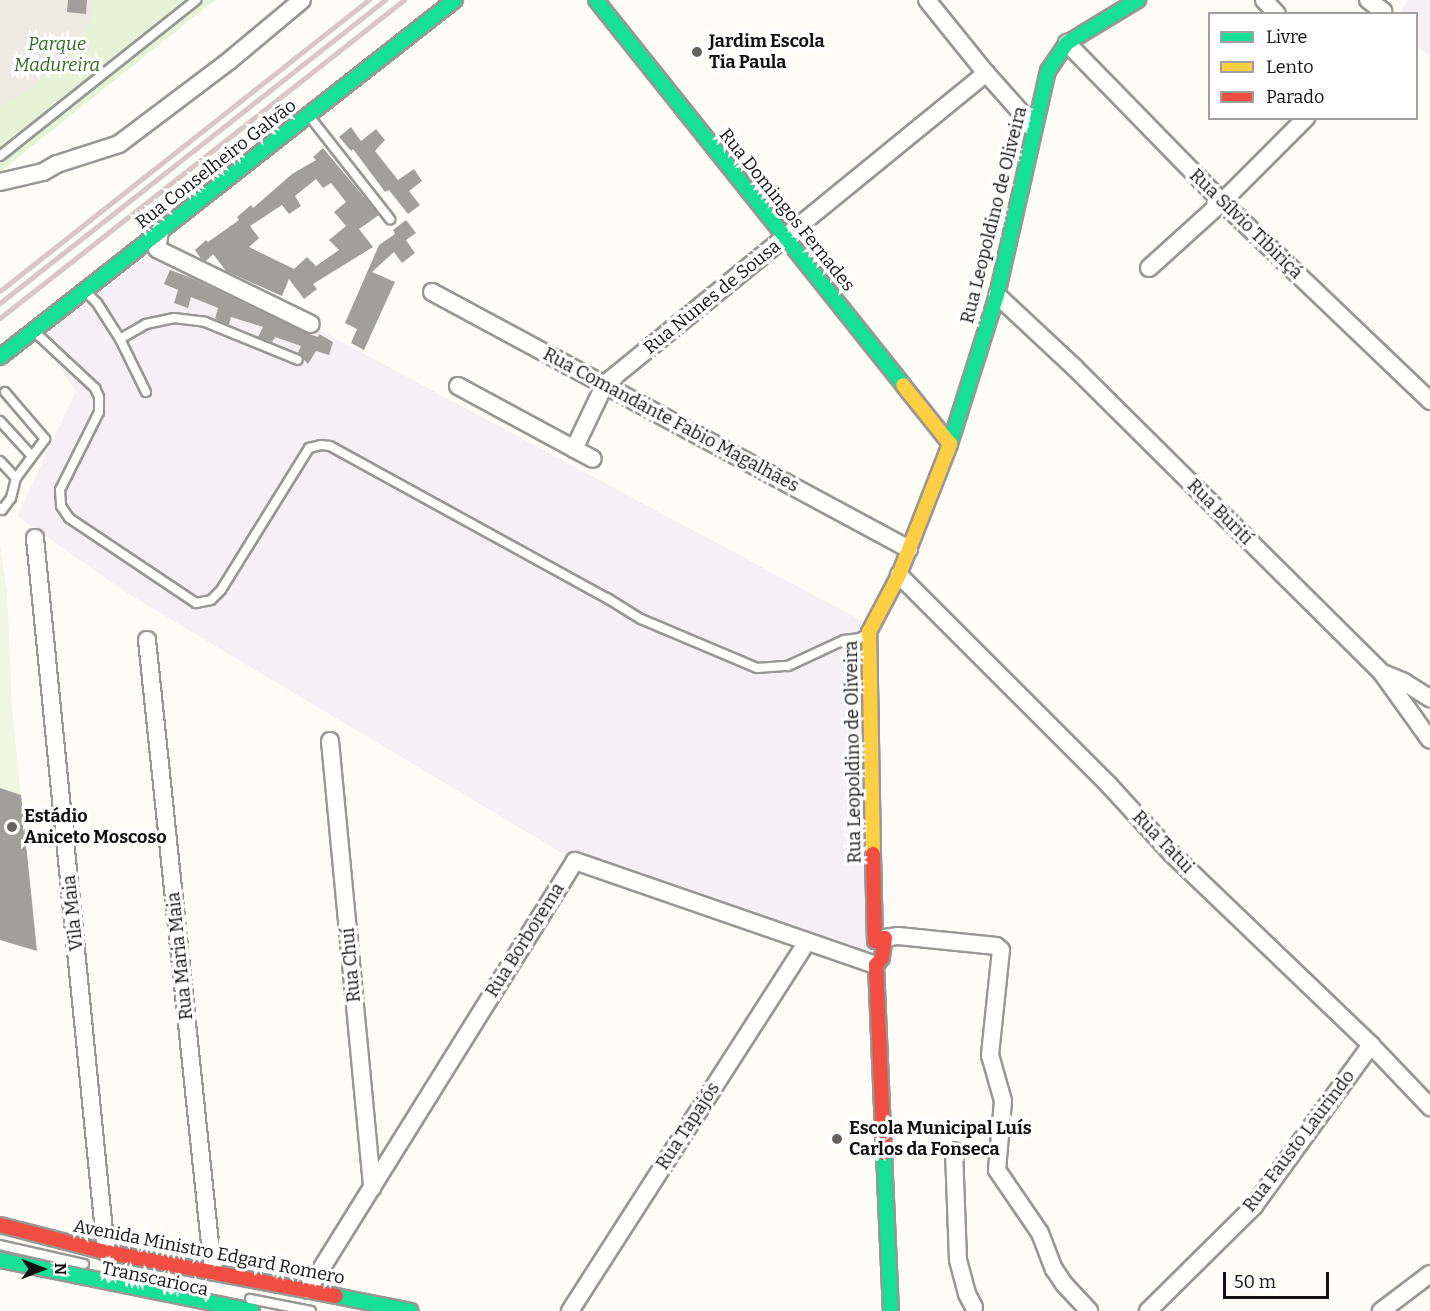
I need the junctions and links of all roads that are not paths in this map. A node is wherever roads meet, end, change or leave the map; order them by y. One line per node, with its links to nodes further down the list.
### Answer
1 (196, 0): 16 (lane)
2 (302, 0): 17 (street)
3 (455, 0): 13 (main road, Rua Conselheiro Galvão)
4 (596, 0): 21 (main road, Rua Domingos Fernades)
5 (927, 0): 12 (street)
6 (1138, 0): 11 (main road, Rua Leopoldino de Oliveira)
7 (1264, 0): 10 (street)
8 (1368, 0): 9 (street)
9 (1385, 8)
10 (1275, 12)
11 (1067, 43): 15 (main road, Rua Leopoldino de Oliveira); 18 (street, Rua Sílvio Tibiriçá)
12 (986, 73): 15 (street); 21 (street, Rua Nunes de Sousa)
13 (308, 115): 19 (lane); 20 (main road, Rua Conselheiro Galvão)
14 (1304, 120): 18 (street)
15 (1034, 127): 25 (main road, Rua Leopoldino de Oliveira)
16 (0, 156)
17 (0, 182)
18 (1222, 202): 22 (street); 35 (street, Rua Sílvio Tibiriçá)
19 (390, 219)
20 (160, 231): 23 (main road, Rua Conselheiro Galvão); 26 (street)
21 (786, 238): 31 (street, Rua Nunes de Sousa); 37 (main road, Rua Domingos Fernades)
22 (1149, 268)
23 (85, 291): 27 (main road, Rua Conselheiro Galvão); 28 (lane)
24 (432, 292): 31 (street, Rua Comandante Fabio Magalhães)
25 (997, 295): 37 (main road, Rua Leopoldino de Oliveira); 49 (street, Rua Burití)
26 (311, 324)
27 (35, 332): 29 (main road, Rua Conselheiro Galvão); 47 (lane)
28 (120, 339): 30 (lane); 34 (lane)
29 (0, 357)
30 (298, 360)
31 (605, 384): 38 (street); 45 (street, Rua Comandante Fabio Magalhães)
32 (458, 386): 38 (street)
33 (5, 392): 39 (lane)
34 (146, 392)
35 (1430, 401)
36 (0, 421): 39 (lane)
37 (950, 444): 45 (main road, Rua Leopoldino de Oliveira)
38 (574, 449): 40 (street)
39 (32, 456): 42 (lane)
40 (593, 459)
41 (0, 461): 42 (lane)
42 (16, 478): 43 (lane)
43 (0, 508)
44 (35, 538): 62 (street, Vila Maia)
45 (909, 549): 46 (main road, Rua Leopoldino de Oliveira)
46 (899, 575): 47 (main road, Rua Leopoldino de Oliveira); 56 (street, Rua Tatui)
47 (869, 632): 53 (main road, Rua Leopoldino de Oliveira)
48 (147, 640): 65 (street, Rua Maria Maia)
49 (1382, 673): 50 (street); 51 (street, Rua Burití)
50 (1430, 698)
51 (1430, 740)
52 (330, 741): 59 (street, Rua Chuí)
53 (885, 938): 55 (main road); 75 (street)
54 (807, 942): 55 (street, Rua Borborema); 59 (street, Rua Borborema); 73 (street, Rua Tapajós)
55 (876, 965): 74 (main road)
56 (1371, 1045): 57 (street, Rua Tatui); 76 (street, Rua Fausto Laurindo)
57 (1430, 1107)
58 (954, 1151): 69 (street)
59 (372, 1188): 67 (street, Rua Borborema)
60 (0, 1225): 62 (main road, Avenida Ministro Edgard Romero)
61 (0, 1245): 64 (lane, Transcarioca)
62 (106, 1252): 65 (main road, Avenida Ministro Edgard Romero)
63 (0, 1260): 70 (main road)
64 (98, 1267)
65 (213, 1272): 67 (main road, Avenida Ministro Edgard Romero)
66 (1430, 1274): 77 (street)
67 (308, 1290): 72 (main road, Avenida Ministro Edgard Romero)
68 (235, 1296): 71 (lane)
69 (972, 1310)
70 (252, 1311)
71 (311, 1311)
72 (411, 1311)
73 (570, 1311)
74 (891, 1311)
75 (1089, 1311)
76 (1148, 1311)
77 (1382, 1311)

